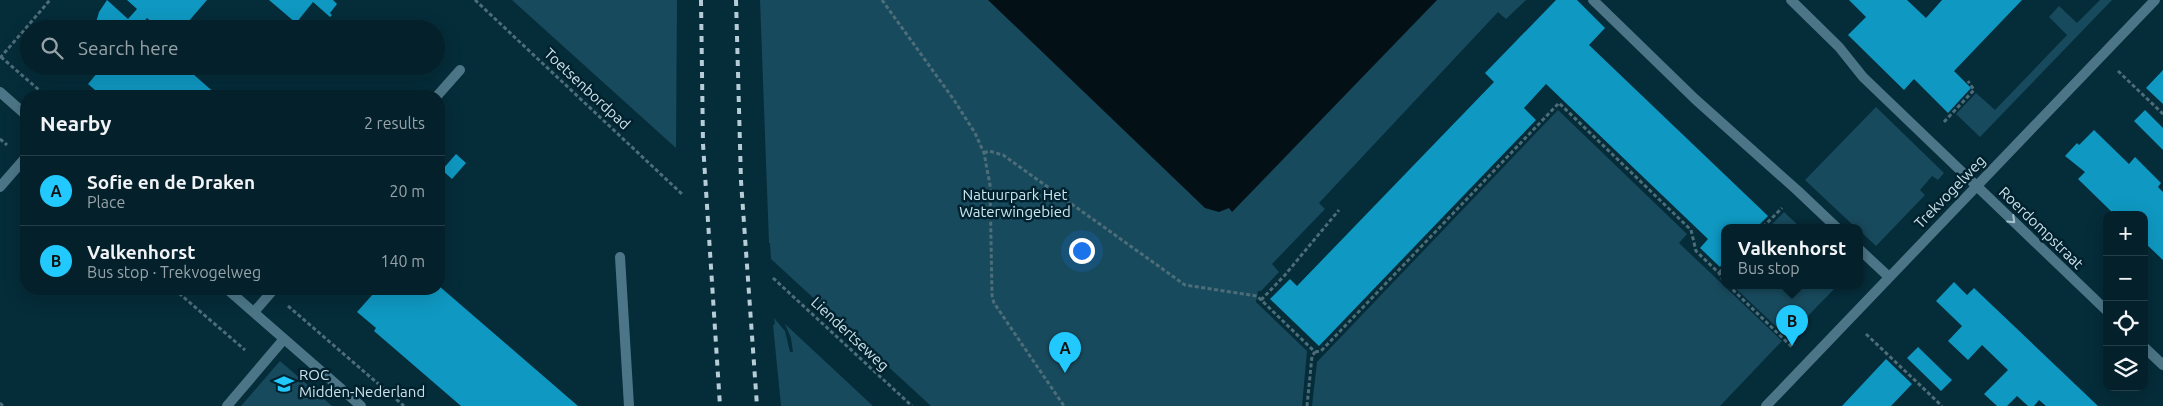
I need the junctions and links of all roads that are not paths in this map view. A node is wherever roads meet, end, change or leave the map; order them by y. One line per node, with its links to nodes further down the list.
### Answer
1 (1592, 0): 11 (street)
2 (1791, 0): 9 (street, Roerdompstraat)
3 (2155, 0): 9 (street, Trekvogelweg)
4 (460, 70): 5 (street)
5 (442, 90)
6 (0, 92): 7 (street)
7 (20, 110)
8 (20, 164): 10 (street)
9 (1976, 186): 14 (street, Trekvogelweg); 17 (street, Roerdompstraat, one-way to 17)
10 (0, 187)
11 (1833, 224)
12 (1863, 253): 14 (street)
13 (620, 257): 24 (street)
14 (1889, 277): 25 (street, Trekvogelweg)
15 (234, 295): 18 (street)
16 (269, 295): 18 (street)
17 (2103, 307)
18 (254, 312): 19 (street)
19 (284, 338): 22 (street); 23 (street)
20 (2148, 352): 21 (street)
21 (2163, 366)
22 (227, 406)
23 (361, 406)
24 (629, 406)
25 (1766, 406)

